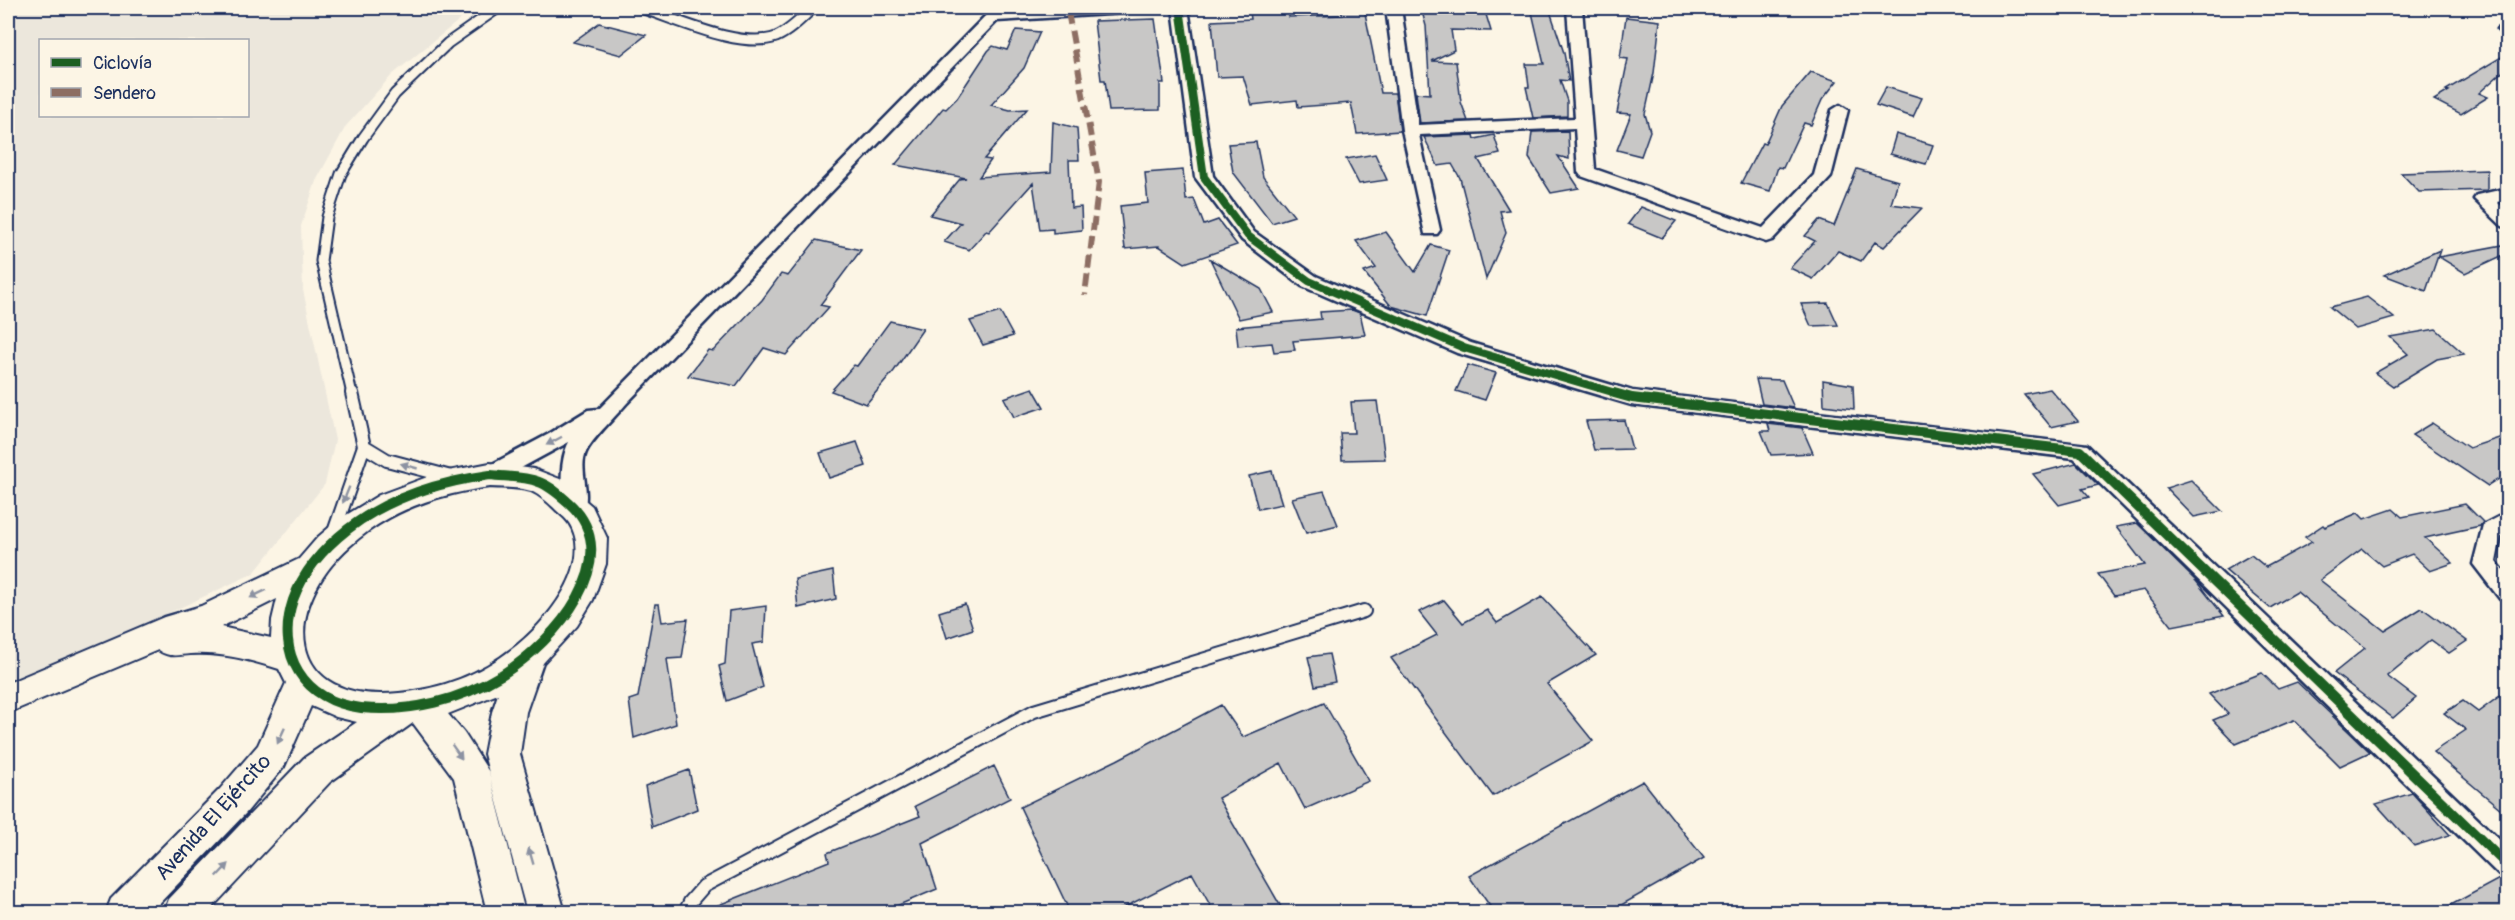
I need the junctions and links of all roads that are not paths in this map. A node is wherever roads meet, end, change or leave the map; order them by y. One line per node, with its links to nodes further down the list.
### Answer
1 (498, 8): 16 (lane)
2 (640, 8): 3 (lane)
3 (813, 8)
4 (1125, 8): 8 (street)
5 (1180, 8): 29 (street)
6 (1394, 8): 11 (street)
7 (1575, 8): 10 (street)
8 (997, 12): 15 (street)
9 (1840, 110): 10 (street)
10 (1583, 123): 11 (street)
11 (1410, 130): 14 (street)
12 (2508, 194): 13 (street)
13 (2508, 222)
14 (1431, 230)
15 (620, 398): 17 (street, one-way to 17); 19 (street)
16 (364, 446): 18 (lane, one-way to 16); 21 (lane, one-way to 21)
17 (490, 475): 18 (street); 19 (street)
18 (458, 478): 21 (street)
19 (575, 504): 25 (street)
20 (2508, 520): 22 (street)
21 (320, 557): 24 (street, one-way to 24); 26 (street)
22 (2508, 592)
23 (1364, 611): 34 (lane)
24 (121, 652): 26 (street); 27 (street)
25 (528, 657): 28 (street); 33 (street, one-way to 25)
26 (297, 670): 28 (street); 30 (street, Avenida El Ejército, one-way to 30)
27 (8, 698)
28 (412, 708): 31 (street, one-way to 28); 32 (street, one-way to 32)
29 (2506, 862)
30 (125, 912)
31 (183, 912)
32 (506, 912)
33 (546, 912)
34 (685, 912)

